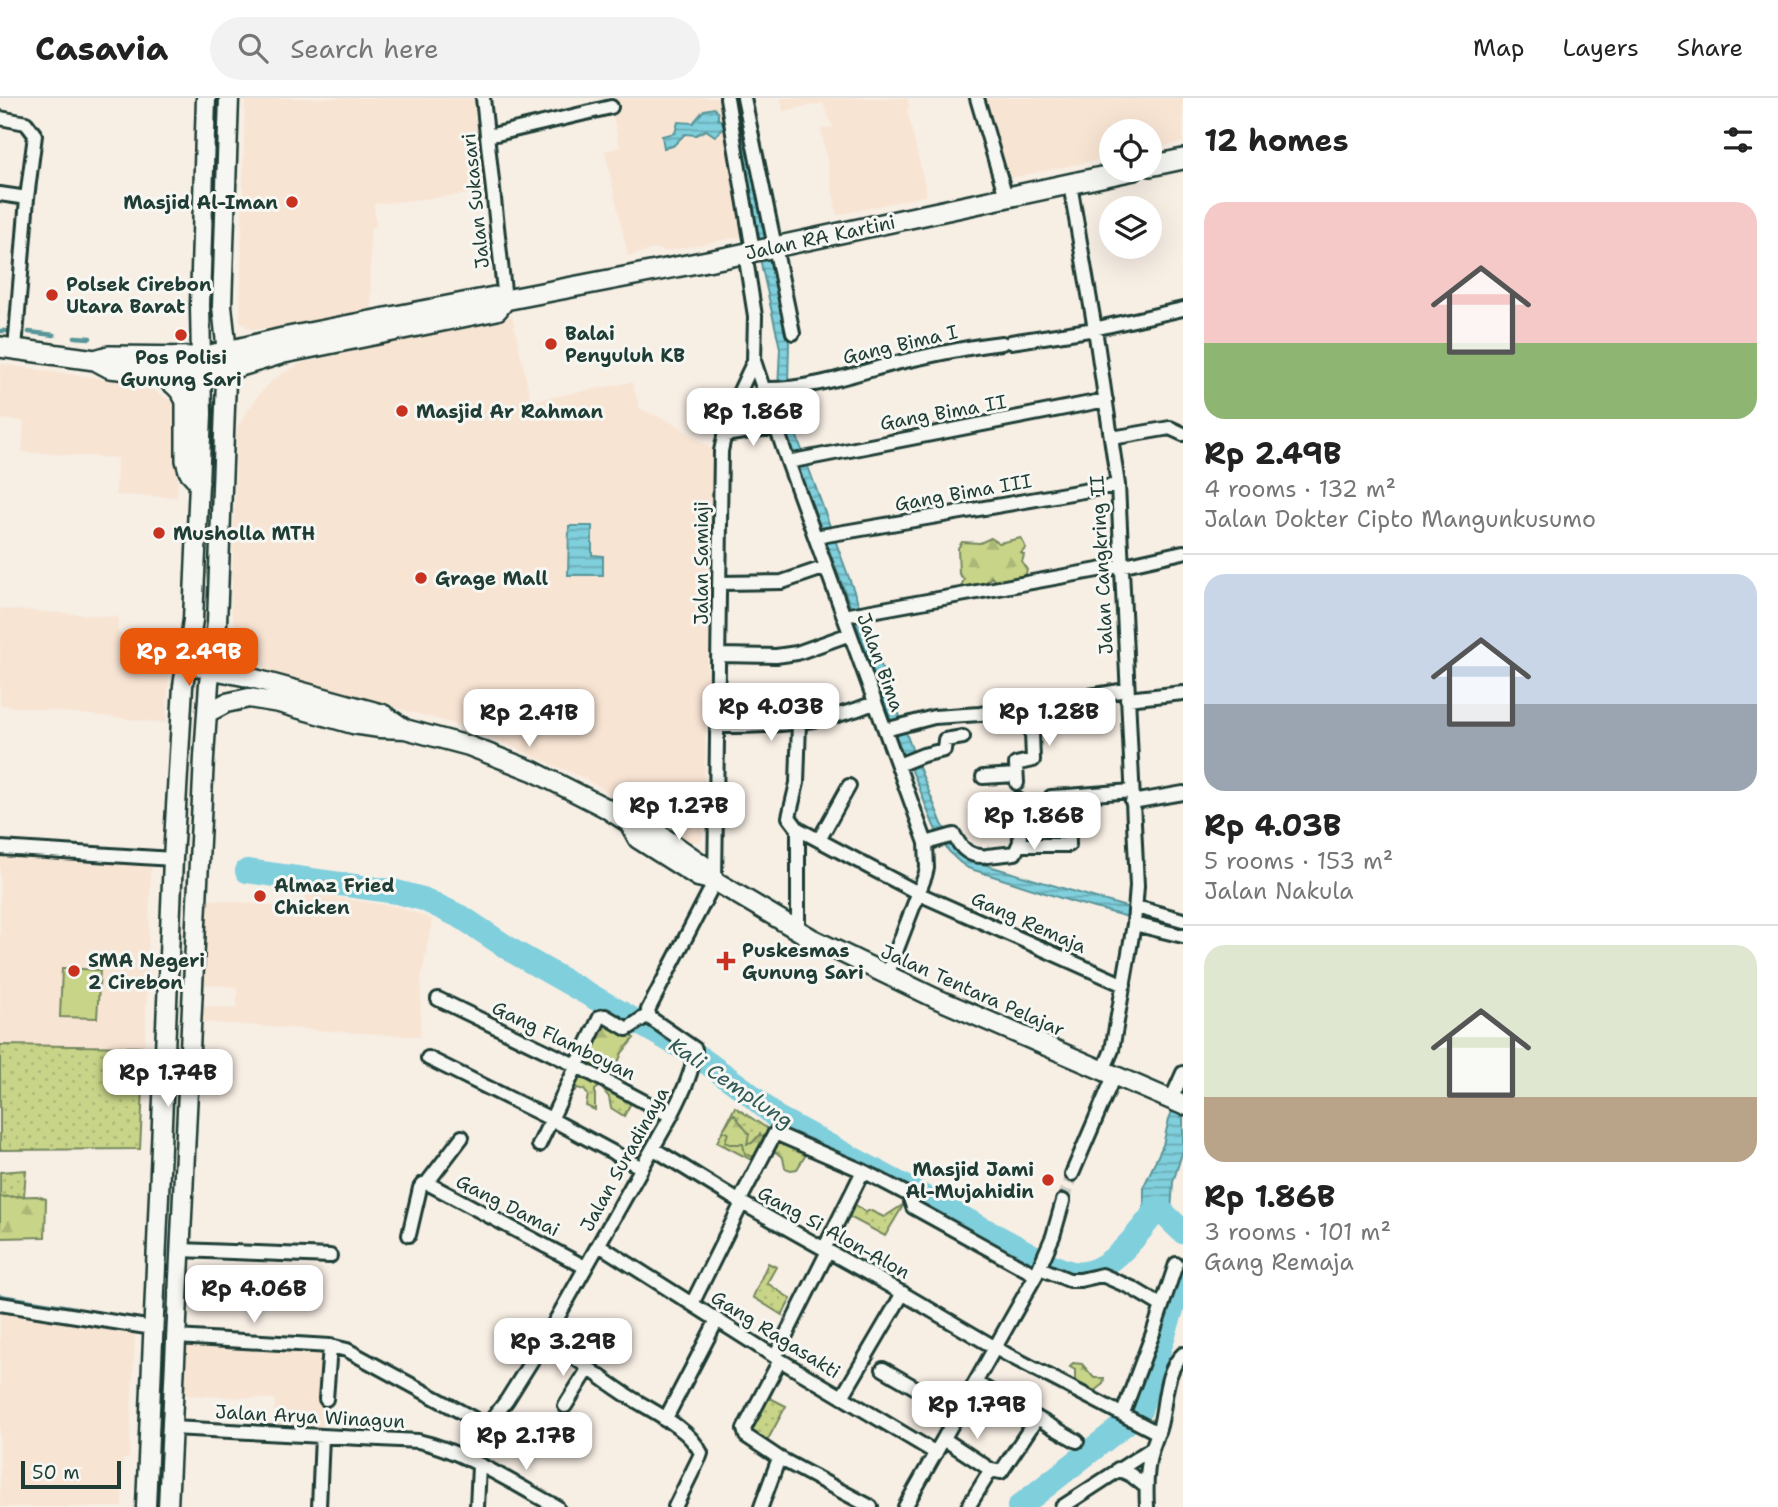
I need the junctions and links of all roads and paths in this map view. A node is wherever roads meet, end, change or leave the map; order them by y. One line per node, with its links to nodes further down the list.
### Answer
1 (206, 98): 26 (main road)
2 (229, 98): 24 (main road)
3 (483, 98): 9 (street, Jalan Sukasari)
4 (727, 98): 17 (street)
5 (744, 98): 17 (street)
6 (977, 98): 15 (street)
7 (611, 107): 9 (street)
8 (0, 118): 16 (street)
9 (488, 136): 18 (street, Jalan Sukasari)
10 (1183, 159): 11 (main road)
11 (1162, 163)
12 (1099, 178): 13 (main road, Jalan RA Kartini)
13 (1070, 184): 15 (main road, Jalan RA Kartini); 20 (street, Jalan Cangkring II)
14 (0, 194): 16 (street)
15 (1006, 197): 17 (main road, Jalan RA Kartini)
16 (27, 198): 22 (street)
17 (761, 249): 18 (main road, Jalan RA Kartini); 21 (street); 25 (street, Jalan Samiaji)
18 (505, 300): 24 (main road, Jalan RA Kartini)
19 (1183, 309): 20 (street, Gang Bima I)
20 (1095, 329): 28 (street, Gang Bima I); 29 (street, Jalan Cangkring II)
21 (793, 333)
22 (8, 348): 23 (main road)
23 (94, 360): 26 (main road); 27 (main road)
24 (227, 361): 26 (main road, Jalan RA Kartini); 46 (main road)
25 (754, 361): 28 (street, Jalan Bima); 32 (street, Jalan Samiaji)
26 (202, 365): 27 (main road); 35 (main road)
27 (157, 373): 35 (main road)
28 (778, 389): 30 (street, Jalan Bima)
29 (1106, 400): 33 (street, Jalan Cangkring II); 34 (street, Gang Bima II)
30 (776, 427): 32 (street); 34 (street, Jalan Bima)
31 (1183, 433): 33 (street)
32 (723, 435): 41 (street, Jalan Samiaji)
33 (1112, 438): 36 (street, Jalan Cangkring II)
34 (791, 461): 37 (street, Jalan Bima)
35 (199, 482): 45 (main road)
36 (1118, 485): 37 (street, Gang Bima III); 39 (street, Jalan Cangkring II)
37 (824, 535): 40 (street, Jalan Bima)
38 (1183, 552): 39 (street)
39 (1120, 566): 42 (street); 48 (street, Jalan Cangkring II)
40 (826, 567): 41 (street); 42 (street, Jalan Bima)
41 (720, 583): 44 (street, Jalan Samiaji)
42 (847, 615): 43 (street, Jalan Bima)
43 (850, 634): 44 (street); 49 (street, Jalan Bima)
44 (720, 654): 54 (street, Jalan Samiaji)
45 (185, 666): 46 (main road, Jalan Tentara Pelajar); 70 (main road)
46 (211, 668): 51 (main road, Jalan Tentara Pelajar); 52 (main road)
47 (1183, 693): 48 (street)
48 (1126, 695): 50 (street); 62 (street, Jalan Cangkring II)
49 (874, 703): 53 (street); 55 (street, Jalan Bima)
50 (1031, 705): 55 (street); 58 (street)
51 (338, 711): 52 (main road, Jalan Tentara Pelajar); 71 (main road, Jalan Tentara Pelajar)
52 (207, 713): 95 (main road)
53 (799, 723): 54 (street); 65 (street)
54 (719, 726): 71 (street, Jalan Samiaji)
55 (888, 729): 57 (street, Jalan Bima)
56 (963, 737): 57 (street)
57 (907, 761): 66 (street, Jalan Bima)
58 (983, 777)
59 (849, 786): 67 (street)
60 (1183, 793): 62 (street)
61 (1068, 796): 62 (street); 63 (street); 68 (street)
62 (1132, 796): 73 (street, Jalan Cangkring II)
63 (1051, 797)
64 (1021, 800): 68 (street)
65 (798, 829): 67 (street, Gang Remaja); 75 (street)
66 (938, 839): 68 (street); 72 (street, Jalan Bima)
67 (818, 840): 72 (street, Gang Remaja)
68 (1019, 845)
69 (0, 848): 70 (street)
70 (173, 859): 94 (main road)
71 (715, 881): 75 (main road, Jalan Tentara Pelajar); 80 (street)
72 (918, 893): 77 (street, Jalan Bima); 78 (street, Gang Remaja)
73 (1135, 915): 74 (street); 76 (street); 78 (street, Jalan Cangkring II)
74 (1183, 920)
75 (798, 931): 77 (main road, Jalan Tentara Pelajar)
76 (1183, 936)
77 (887, 975): 83 (main road, Jalan Tentara Pelajar)
78 (1124, 985): 83 (street, Jalan Cangkring II)
79 (438, 999): 82 (street, Gang Flamboyan)
80 (641, 1020): 82 (street, Jalan Suradinaya); 86 (street, Jalan Suradinaya)
81 (428, 1058): 87 (street)
82 (577, 1066): 86 (street, Gang Flamboyan); 87 (street)
83 (1109, 1073): 85 (main road, Jalan Tentara Pelajar); 93 (street, Jalan Cangkring II)
84 (1183, 1073): 85 (street)
85 (1176, 1102)
86 (671, 1116): 90 (street, Jalan Suradinaya)
87 (551, 1119): 89 (street); 91 (street)
88 (461, 1137): 96 (street, Gang Damai)
89 (539, 1145)
90 (653, 1149): 91 (street, Jalan Suradinaya); 98 (street, Gang Si Alon-Alon)
91 (642, 1168): 102 (street, Jalan Suradinaya)
92 (863, 1171): 98 (street); 104 (street); 108 (street)
93 (1072, 1174)
94 (159, 1180): 95 (main road); 99 (main road)
95 (183, 1181): 100 (main road)
96 (427, 1183): 101 (street); 107 (street, Gang Damai)
97 (1063, 1201): 108 (street)
98 (742, 1203): 104 (street, Gang Si Alon-Alon); 111 (street)
99 (158, 1213): 100 (main road); 114 (main road)
100 (182, 1214): 103 (main road)
101 (409, 1235)
102 (599, 1245): 107 (street, Jalan Suradinaya); 111 (street, Gang Ragasakti)
103 (180, 1250): 105 (street); 116 (main road)
104 (826, 1250): 109 (street, Gang Si Alon-Alon); 120 (street)
105 (330, 1256)
106 (1176, 1264): 112 (street)
107 (585, 1267): 115 (street, Jalan Suradinaya)
108 (1039, 1270): 112 (street); 118 (street)
109 (903, 1293): 118 (street, Gang Si Alon-Alon); 124 (street)
110 (0, 1304): 114 (street)
111 (692, 1304): 113 (street, Gang Ragasakti)
112 (1162, 1306): 128 (street)
113 (717, 1320): 120 (street, Gang Ragasakti); 130 (street)
114 (153, 1328): 143 (main road)
115 (547, 1336): 117 (street, Jalan Suradinaya); 121 (street)
116 (176, 1337): 117 (street); 131 (main road)
117 (330, 1346): 125 (street)
118 (997, 1347): 123 (street); 128 (street, Gang Si Alon-Alon)
119 (1183, 1354): 132 (street)
120 (778, 1359): 124 (street, Gang Ragasakti); 138 (street)
121 (589, 1368): 126 (street); 130 (street)
122 (883, 1369): 127 (street)
123 (976, 1383): 127 (street); 129 (street)
124 (842, 1397): 137 (street, Gang Ragasakti)
125 (326, 1399)
126 (565, 1406)
127 (959, 1413): 134 (street)
128 (1126, 1415): 132 (street, Gang Si Alon-Alon)
129 (1037, 1418): 135 (street); 141 (street)
130 (665, 1420): 148 (street)
131 (172, 1428): 133 (street, Jalan Arya Winagun); 144 (main road)
132 (1158, 1433): 136 (street)
133 (322, 1436): 139 (street, Jalan Arya Winagun); 145 (street)
134 (944, 1439): 137 (street); 141 (street)
135 (1077, 1441)
136 (1151, 1449): 140 (street); 142 (street)
137 (936, 1453): 151 (street)
138 (779, 1458): 149 (street); 150 (street)
139 (479, 1466): 146 (street); 147 (street, Jalan Arya Winagun)
140 (1118, 1469): 142 (street); 153 (street)
141 (991, 1470): 152 (street)
142 (1146, 1487): 154 (street)
143 (146, 1507)
144 (168, 1507)
145 (318, 1507)
146 (477, 1507)
147 (557, 1507)
148 (676, 1507)
149 (761, 1507)
150 (871, 1507)
151 (905, 1507)
152 (968, 1507)
153 (1062, 1507)
154 (1147, 1507)

